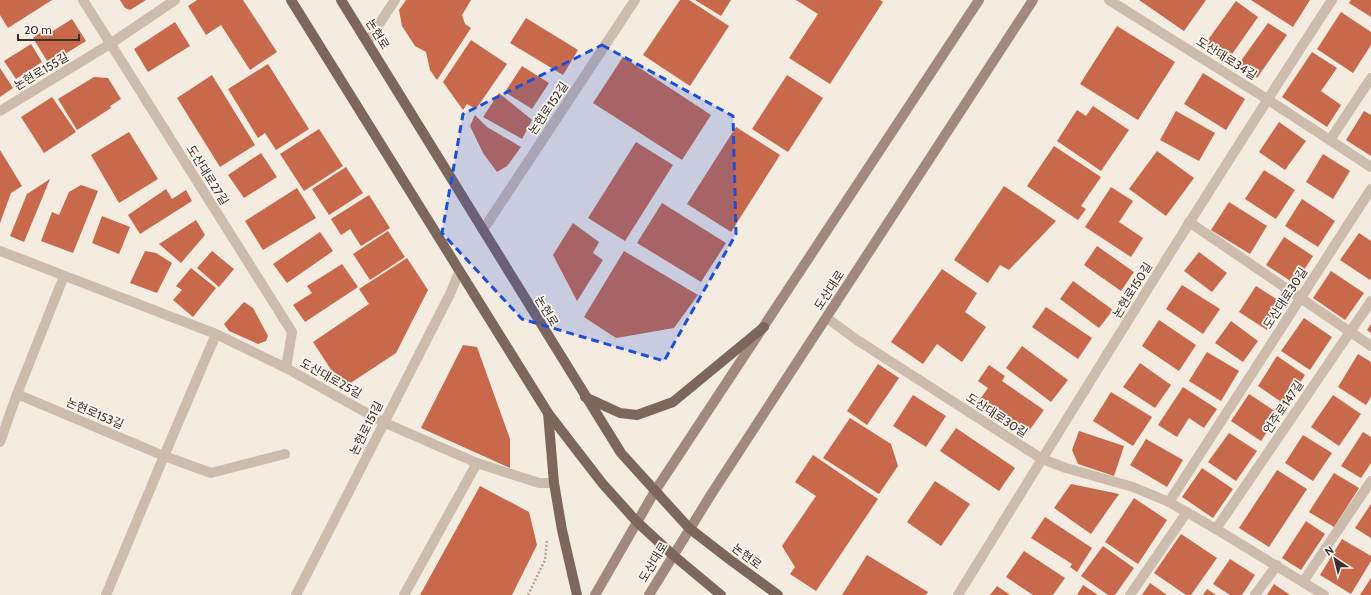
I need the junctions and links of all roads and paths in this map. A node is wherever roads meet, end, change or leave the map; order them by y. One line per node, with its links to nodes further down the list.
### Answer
1 (83, 0): 12 (street, 도산대로27길)
2 (175, 0): 12 (street, 논현로155길)
3 (291, 0): 22 (main road)
4 (341, 0): 11 (main road, 논현로)
5 (395, 0): 11 (street)
6 (635, 0): 20 (street, 논현로152길)
7 (978, 0): 27 (main road)
8 (1033, 0): 26 (main road, 도산대로)
9 (1108, 0): 14 (street, 도산대로34길)
10 (1332, 0): 14 (street, 논현로150길)
11 (368, 41): 20 (main road, 논현로)
12 (110, 44): 15 (street, 논현로155길); 31 (street, 도산대로27길)
13 (1371, 78): 16 (street)
14 (1267, 99): 16 (street, 도산대로34길); 19 (street, 논현로150길)
15 (0, 111)
16 (1330, 140): 17 (street, 도산대로34길)
17 (1371, 167)
18 (1371, 189): 24 (street, 도산대로30길)
19 (1189, 222): 24 (street); 39 (street, 논현로150길)
20 (483, 230): 33 (main road, 논현로)
21 (0, 251): 23 (street, 도산대로25길)
22 (459, 272): 34 (main road); 35 (street, 논현로151길)
23 (64, 276): 29 (street, 도산대로25길); 32 (street)
24 (1300, 298): 28 (street); 44 (street, 도산대로30길)
25 (1371, 301): 28 (street, 언주로147길)
26 (827, 318): 39 (street, 도산대로30길); 47 (main road, 도산대로)
27 (764, 327): 33 (main road); 43 (main road)
28 (1350, 332): 30 (street); 48 (street, 언주로147길)
29 (216, 334): 31 (street, 도산대로25길); 38 (street)
30 (1371, 346)
31 (286, 368): 35 (street, 도산대로25길)
32 (17, 394): 36 (street); 38 (street, 논현로153길)
33 (585, 397): 43 (main road, 논현로)
34 (548, 413): 42 (main road); 46 (main road)
35 (384, 422): 40 (street, 도산대로25길); 55 (street, 논현로151길)
36 (0, 442)
37 (285, 454): 38 (street)
38 (164, 456): 54 (street)
39 (1042, 459): 44 (street, 도산대로30길); 63 (street, 논현로150길)
40 (477, 463): 42 (street, 도산대로25길); 56 (street)
41 (1371, 481): 52 (street)
42 (554, 483): 58 (main road)
43 (655, 491): 46 (main road); 47 (main road, 논현로)
44 (1169, 502): 45 (street, 도산대로30길)
45 (1187, 512): 48 (street, 도산대로30길); 64 (street)
46 (637, 522): 50 (main road); 59 (main road)
47 (690, 528): 50 (main road, 도산대로); 62 (main road, 논현로)
48 (1216, 529): 51 (street, 도산대로30길)
49 (547, 537): 57 (path)
50 (673, 555): 60 (main road, 도산대로); 61 (main road)
51 (1277, 565): 52 (street, 도산대로30길); 65 (street)
52 (1303, 582): 53 (street, 도산대로30길)
53 (1319, 594)
54 (106, 595)
55 (296, 595)
56 (404, 595)
57 (528, 595)
58 (577, 595)
59 (595, 595)
60 (649, 595)
61 (721, 595)
62 (778, 595)
63 (958, 595)
64 (1130, 595)
65 (1256, 595)

